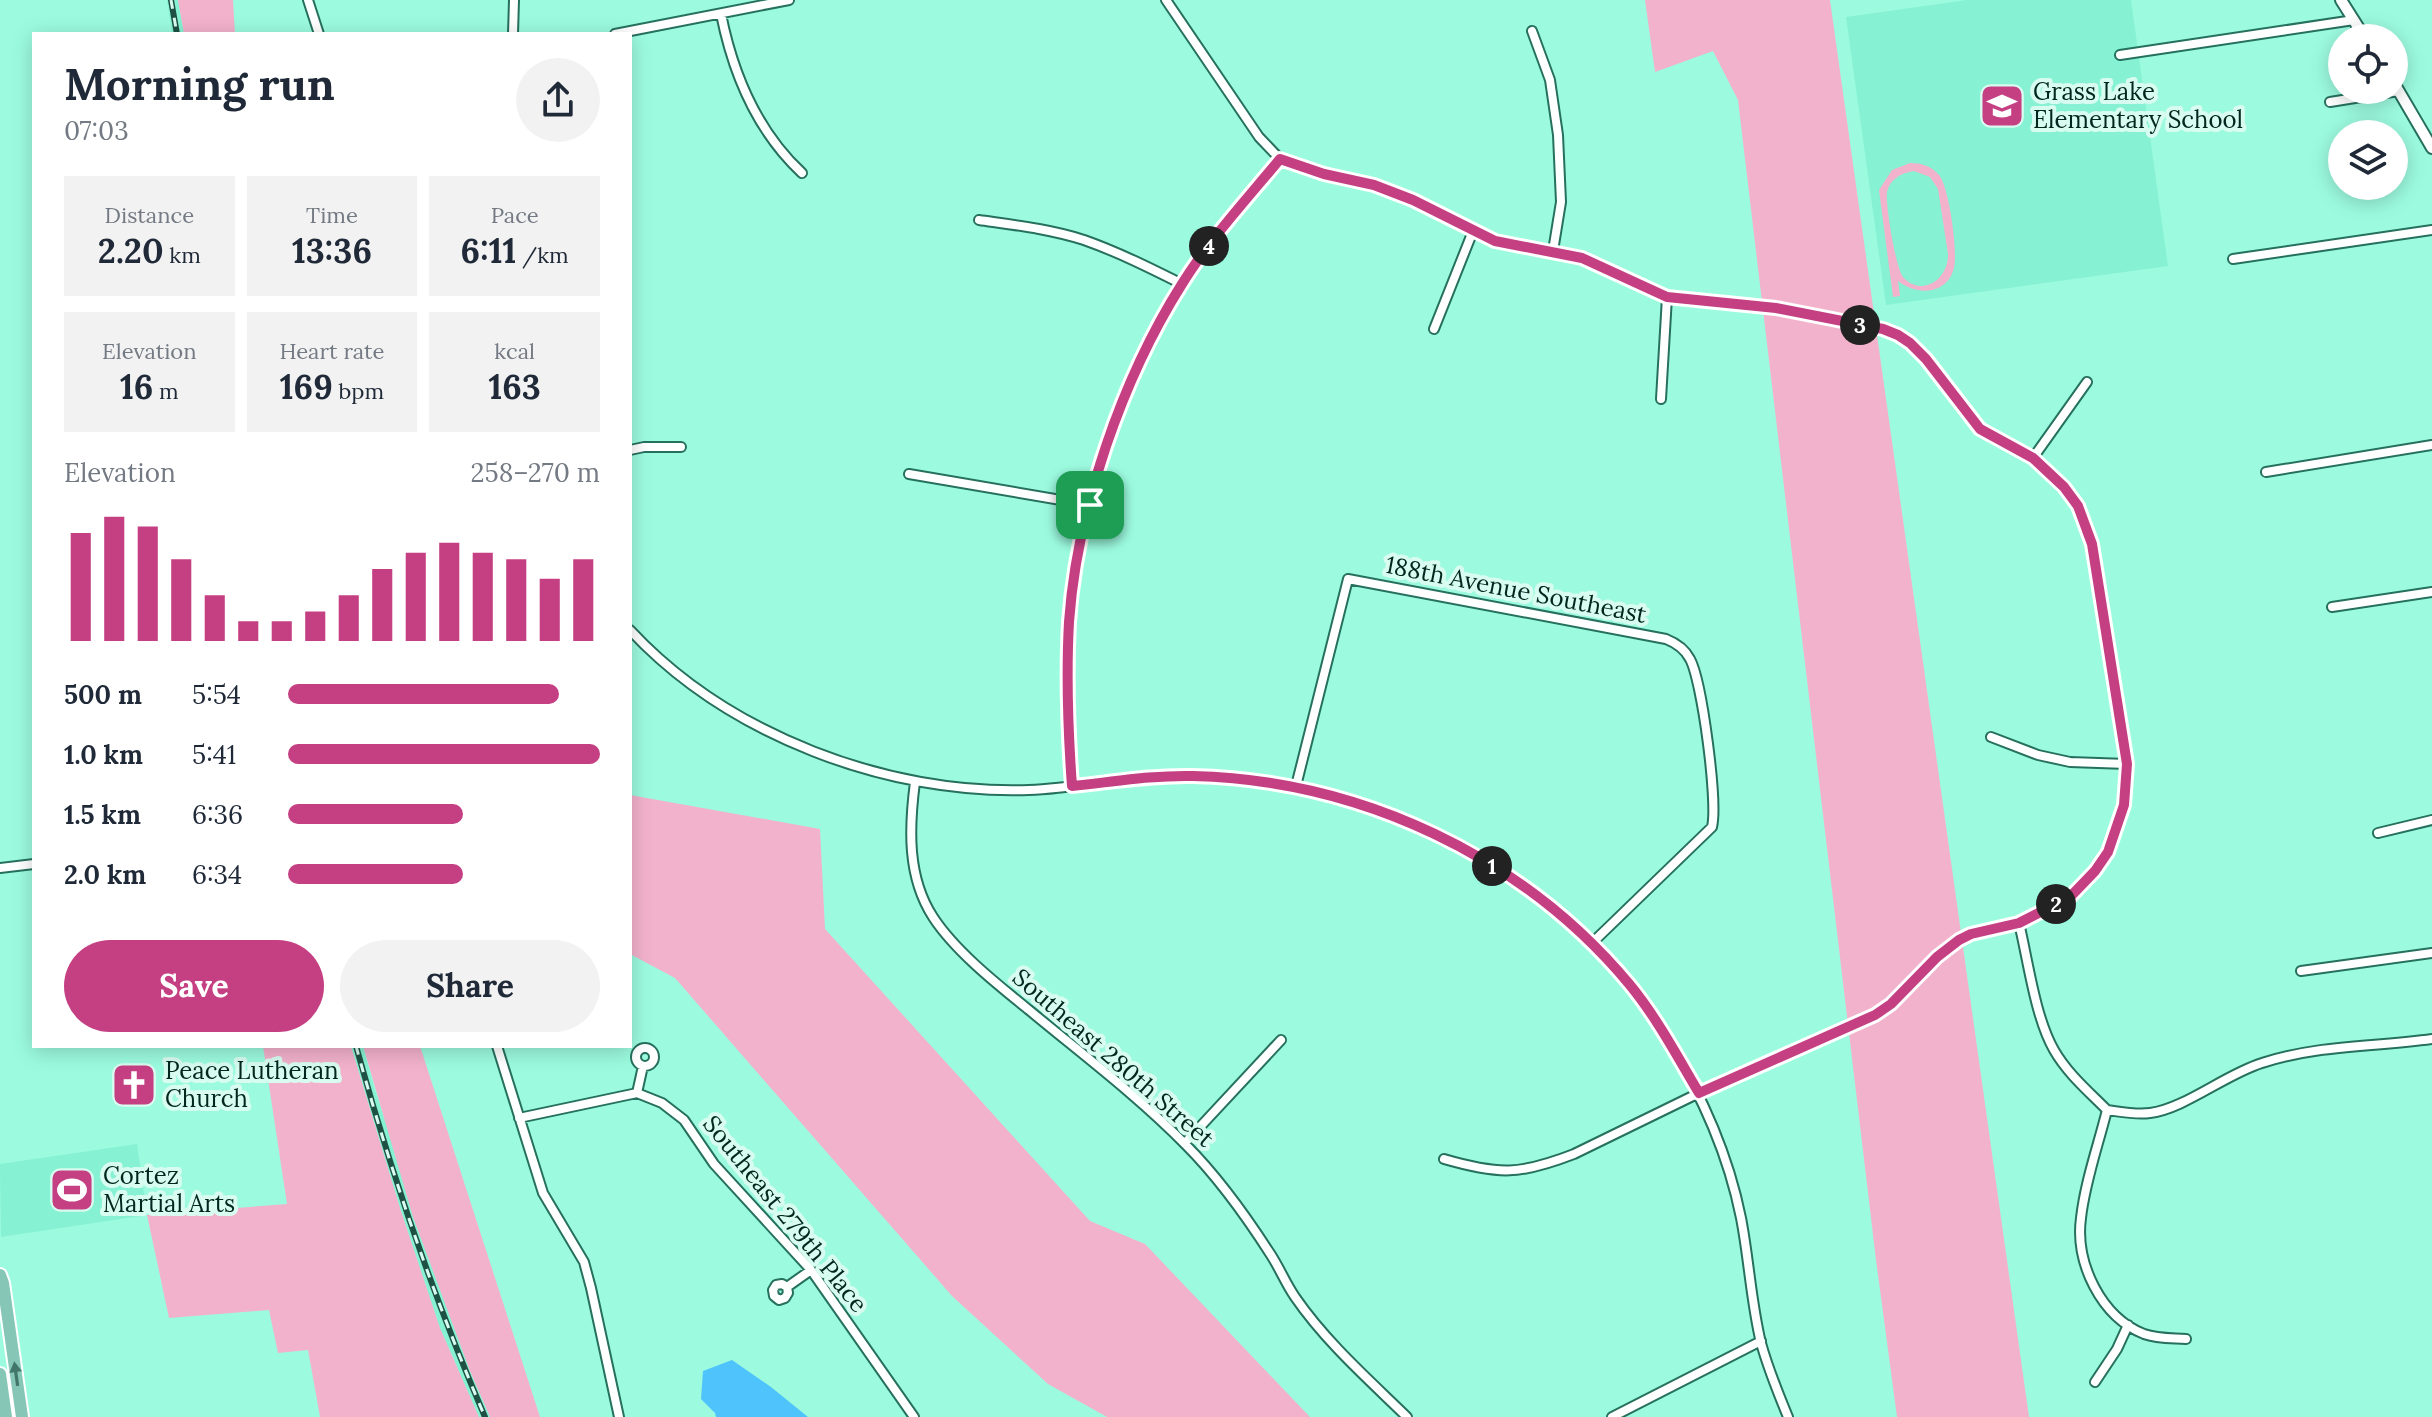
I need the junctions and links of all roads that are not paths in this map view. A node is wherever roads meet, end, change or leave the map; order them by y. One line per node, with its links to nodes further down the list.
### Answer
1 (308, 0): 10 (street)
2 (514, 0): 11 (street)
3 (789, 0): 6 (street)
4 (1166, 0): 16 (street)
5 (2341, 0): 7 (street)
6 (721, 14): 12 (street); 17 (street)
7 (2354, 20): 8 (street); 13 (street)
8 (2356, 24)
9 (1532, 31): 21 (street)
10 (318, 32)
11 (513, 32)
12 (626, 32)
13 (2120, 55)
14 (2406, 104): 15 (street)
15 (2432, 148)
16 (1280, 159): 20 (street); 23 (street)
17 (802, 173)
18 (979, 220): 23 (street)
19 (2432, 230): 22 (street)
20 (1473, 231): 21 (street); 25 (street)
21 (1553, 251): 24 (street)
22 (2233, 259)
23 (1182, 284): 34 (street)
24 (1667, 297): 27 (street); 31 (street)
25 (1434, 329)
26 (2087, 382): 31 (street)
27 (1661, 399)
28 (2432, 445): 32 (street)
29 (681, 447): 30 (street)
30 (632, 450)
31 (2033, 458): 39 (street)
32 (2266, 472)
33 (909, 474): 34 (street)
34 (1090, 505): 41 (street)
35 (2432, 592): 36 (street)
36 (2332, 607)
37 (632, 636): 40 (street)
38 (1991, 737): 39 (street)
39 (2127, 764): 47 (street)
40 (915, 782): 41 (street); 59 (street, Southeast 280th Street)
41 (1072, 786): 42 (street)
42 (1296, 786): 48 (street); 48 (street, 188th Avenue Southeast)
43 (2432, 820): 44 (street)
44 (2378, 833)
45 (32, 864): 46 (street)
46 (0, 868)
47 (2019, 923): 56 (street); 57 (street)
48 (1591, 944): 56 (street)
49 (2432, 953): 50 (street)
50 (2301, 971)
51 (2432, 1039): 57 (street)
52 (1281, 1040): 59 (street)
53 (498, 1048): 58 (street)
54 (643, 1066): 55 (street)
55 (637, 1093): 58 (street); 61 (street, Southeast 279th Place)
56 (1699, 1093): 60 (street); 67 (street)
57 (2107, 1110): 64 (street)
58 (519, 1118): 72 (street)
59 (1185, 1143): 74 (street, Southeast 280th Street)
60 (1444, 1159)
61 (811, 1270): 63 (street); 73 (street, Southeast 279th Place)
62 (0, 1275): 65 (main road)
63 (787, 1287)
64 (2128, 1325): 66 (street); 69 (street)
65 (5, 1332): 71 (main road, one-way to 65)
66 (2186, 1339)
67 (1761, 1341): 75 (street); 76 (street)
68 (0, 1374): 70 (main road)
69 (2095, 1382)
70 (6, 1417)
71 (22, 1417)
72 (619, 1417)
73 (914, 1417)
74 (1407, 1417)
75 (1612, 1417)
76 (1788, 1417)

